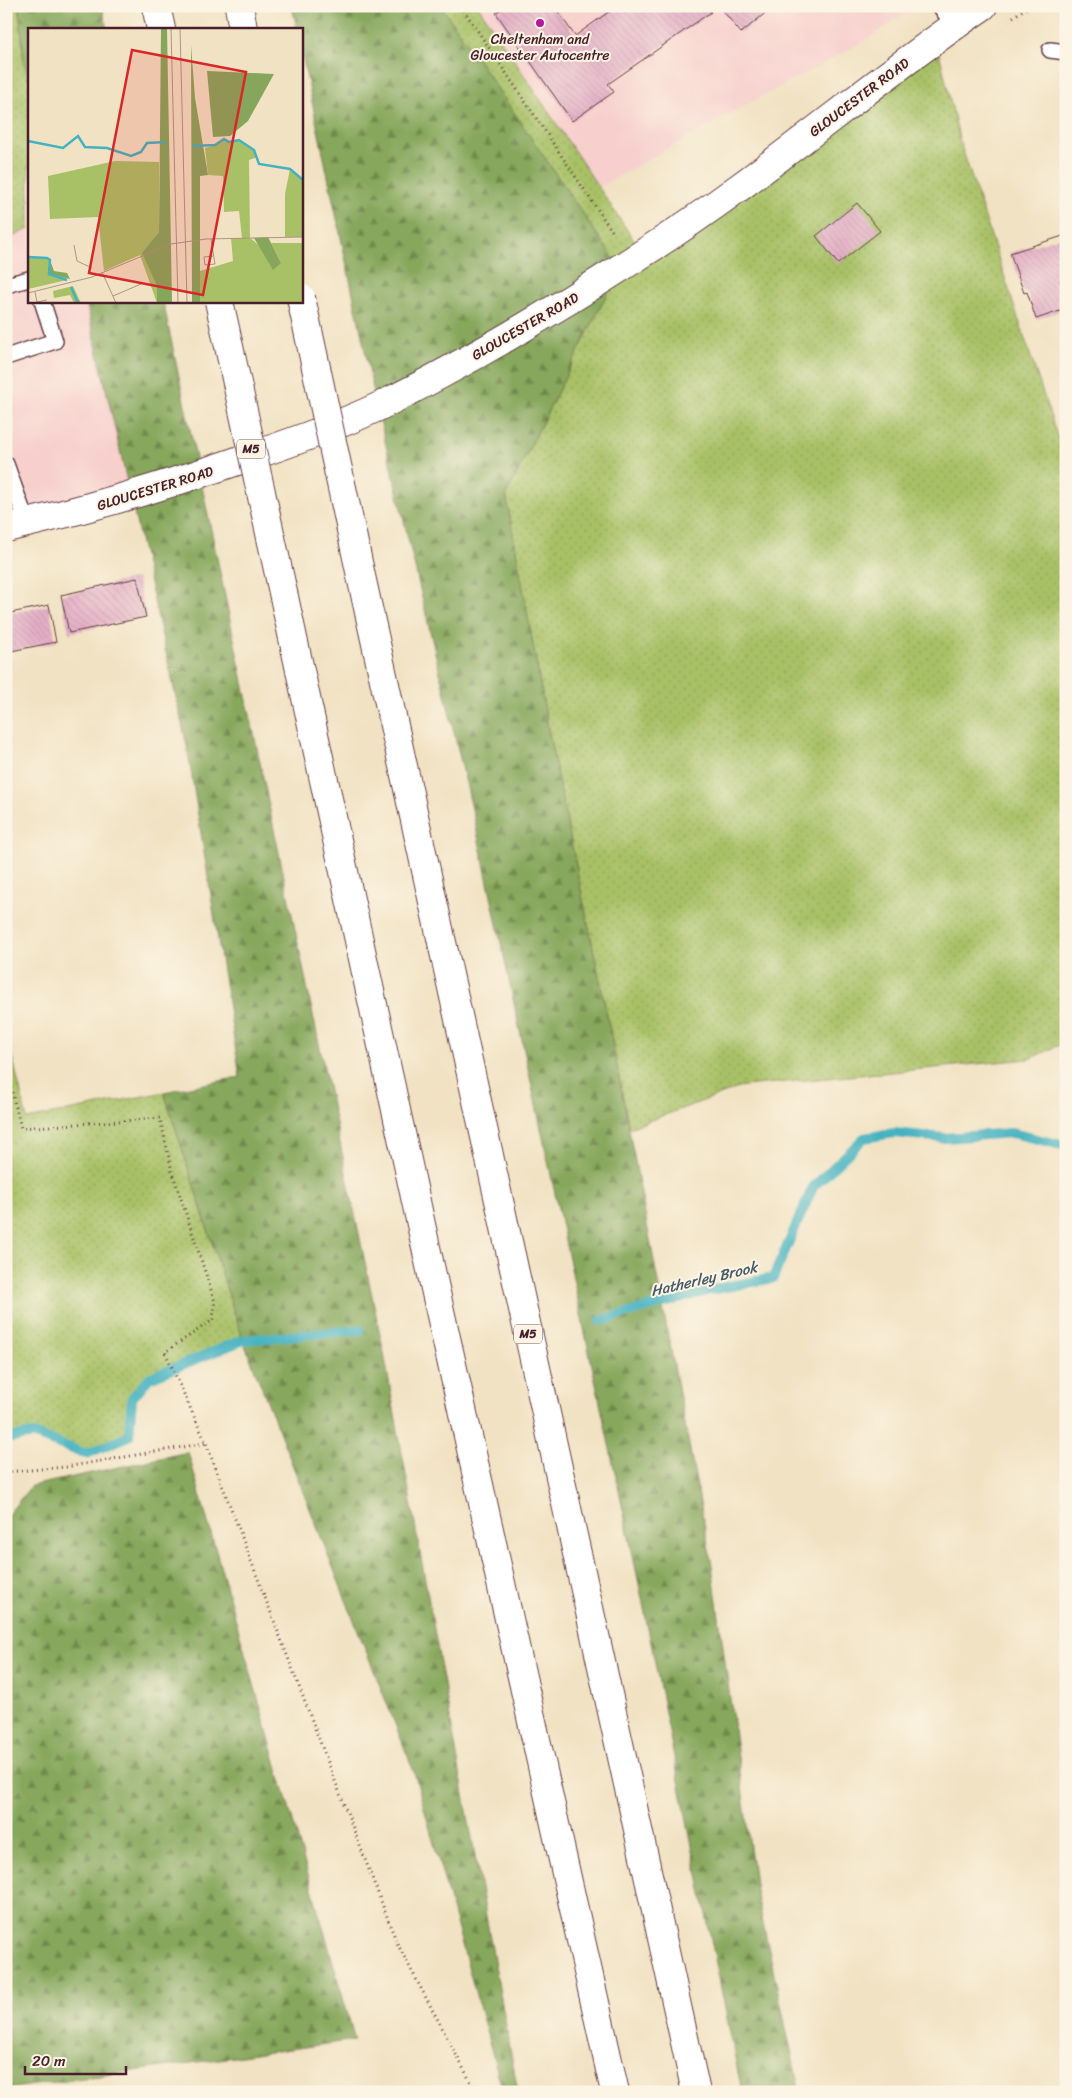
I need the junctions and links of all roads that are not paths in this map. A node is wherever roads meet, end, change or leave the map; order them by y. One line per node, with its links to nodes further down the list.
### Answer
1 (156, 6): 5 (main road)
2 (238, 6): 6 (main road)
3 (983, 6): 4 (main road, GLOUCESTER ROAD)
4 (947, 16): 16 (main road, GLOUCESTER ROAD)
5 (161, 28)
6 (243, 28)
7 (1050, 50): 8 (lane)
8 (1066, 52)
9 (28, 279): 10 (lane)
10 (6, 285)
11 (42, 302): 14 (lane)
12 (219, 302): 17 (main road, M5, bridge)
13 (302, 302): 18 (main road, M5, bridge)
14 (6, 357)
15 (6, 464): 16 (lane)
16 (16, 525)
17 (614, 2092)
18 (696, 2092)

